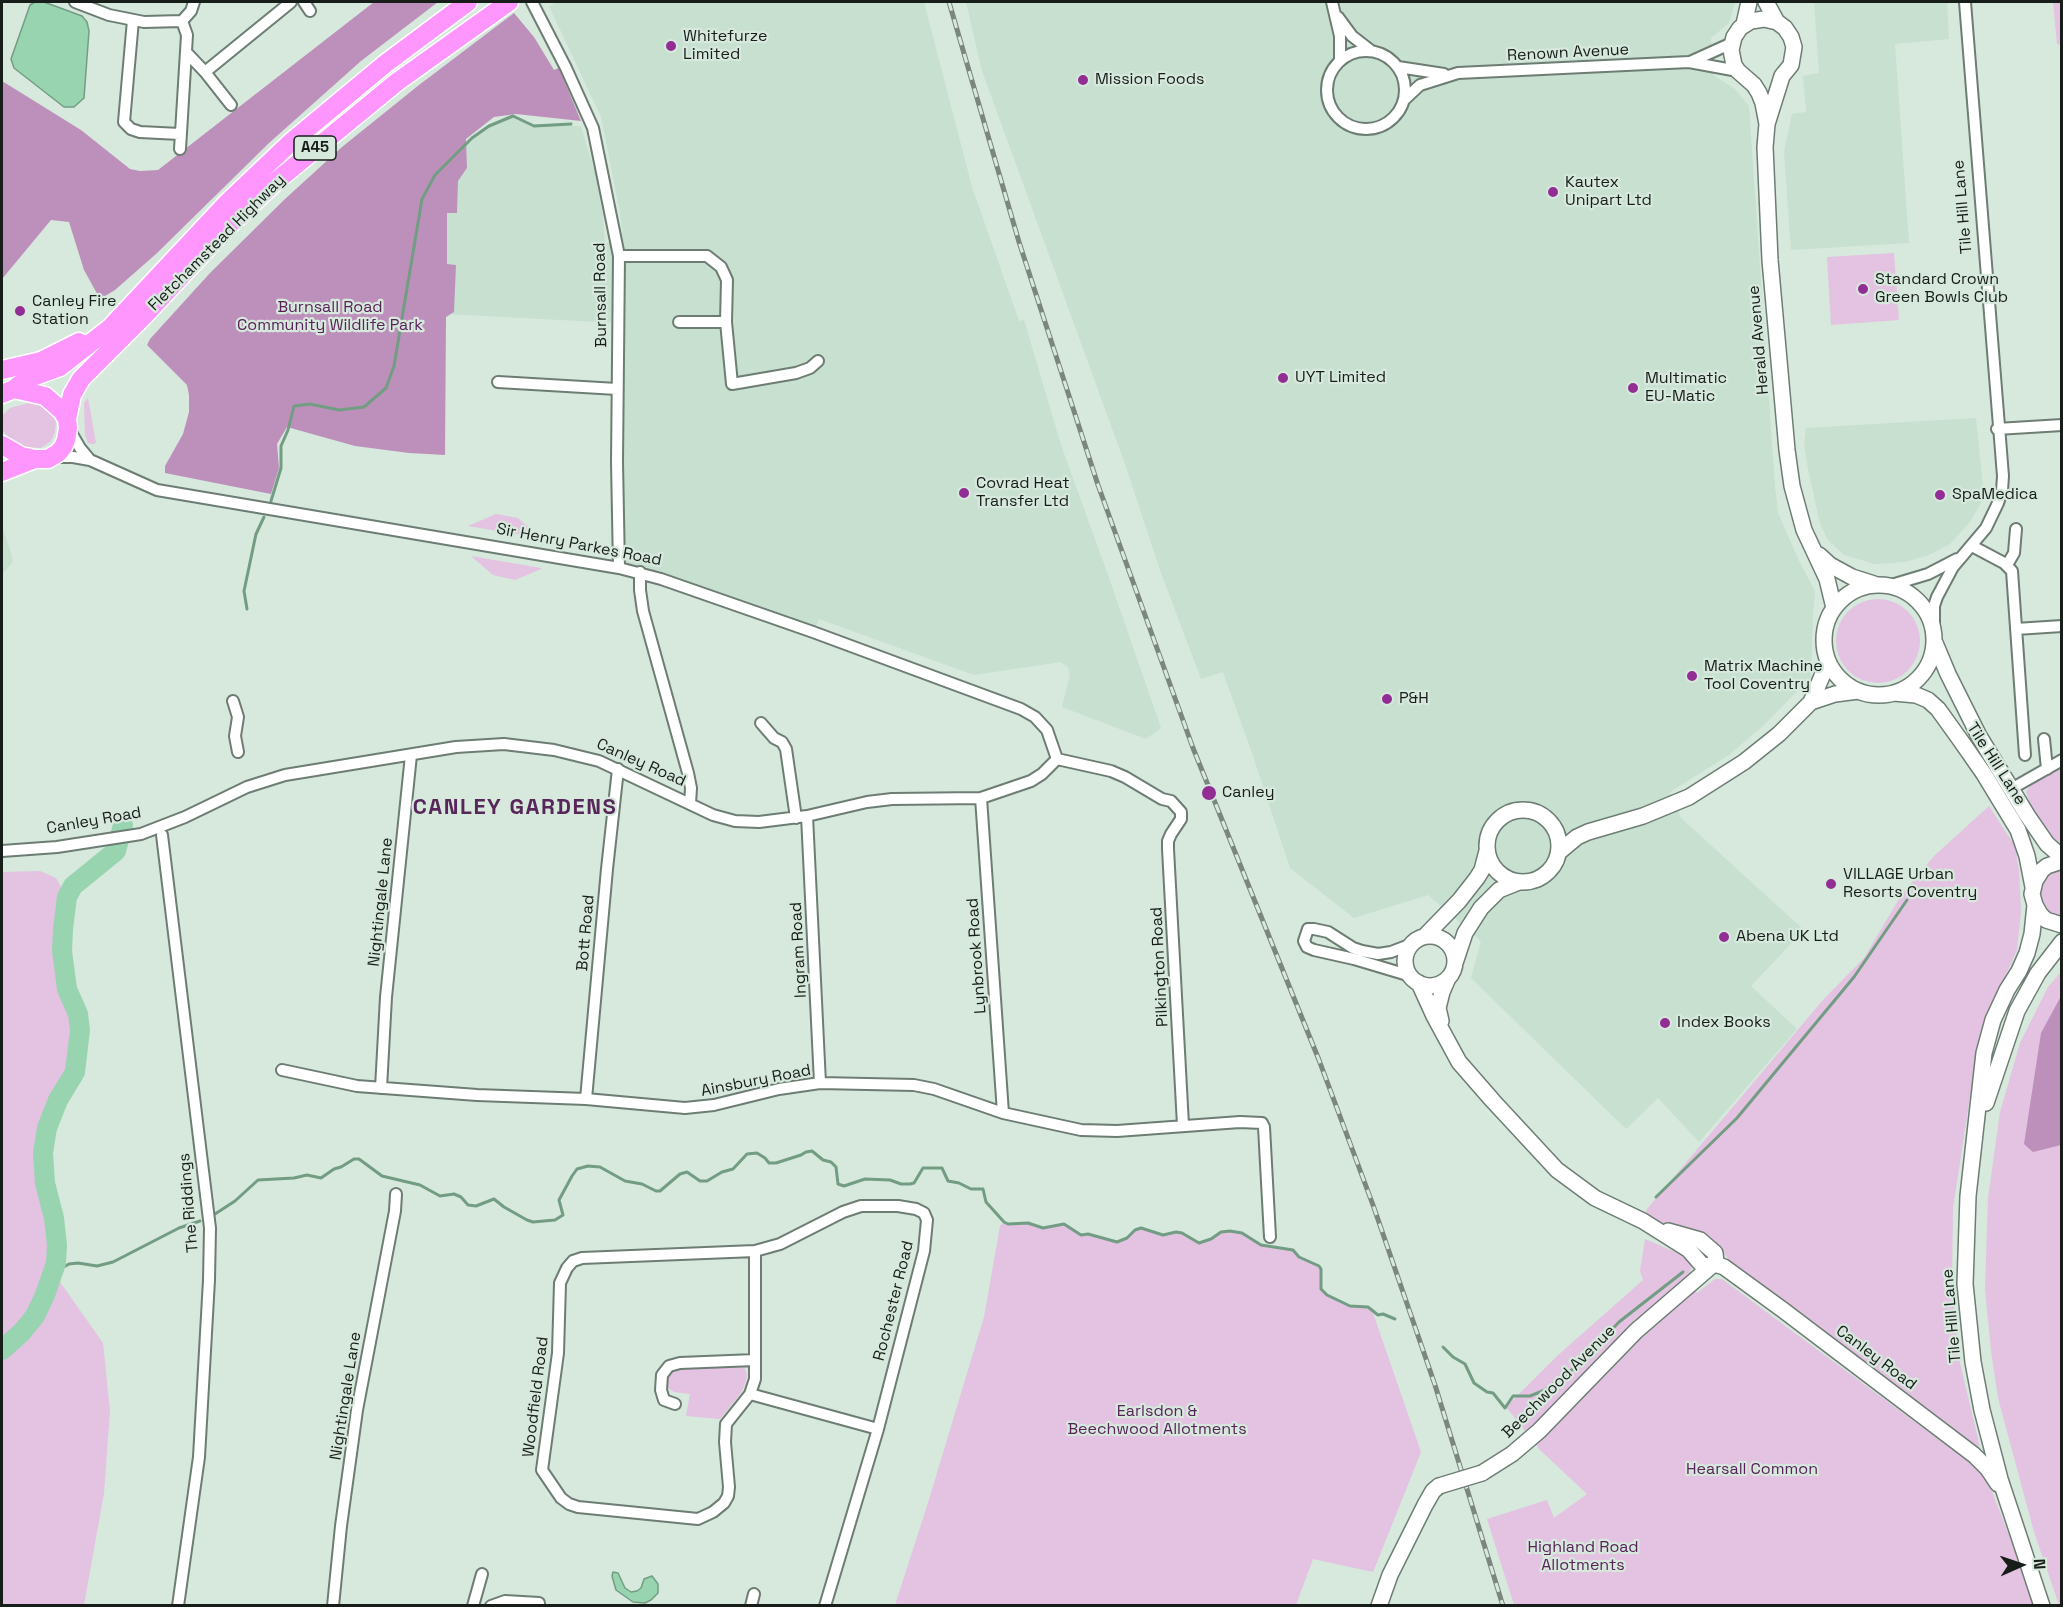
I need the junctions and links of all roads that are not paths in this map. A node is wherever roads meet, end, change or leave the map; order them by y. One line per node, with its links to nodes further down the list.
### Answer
1 (75, 2): 12 (street)
2 (194, 2): 13 (street)
3 (291, 2): 22 (street)
4 (509, 2): 40 (highway, Fletchamstead Highway / A45)
5 (532, 2): 31 (street, Burnsall Road)
6 (1332, 2): 11 (street)
7 (1749, 2): 15 (main road)
8 (1766, 2): 14 (main road, Herald Avenue)
9 (1965, 2): 42 (street, Tile Hill Lane)
10 (461, 4): 32 (highway, Fletchamstead Highway / A45)
11 (1336, 14): 17 (street); 19 (street)
12 (133, 20): 13 (street); 29 (street)
13 (182, 21): 18 (street)
14 (1777, 22): 15 (main road); 25 (main road, Herald Avenue)
15 (1744, 24): 16 (main road)
16 (1732, 43): 20 (street, Renown Avenue); 24 (main road, Herald Avenue)
17 (1372, 51): 19 (street); 21 (street)
18 (186, 52): 22 (street); 29 (street)
19 (1340, 60): 26 (street)
20 (1689, 62): 23 (street, Renown Avenue); 24 (street, Renown Avenue)
21 (1398, 67): 23 (street, Renown Avenue); 26 (street)
22 (205, 72): 27 (street)
23 (1447, 75): 26 (street, Renown Avenue)
24 (1743, 75): 25 (main road); 28 (main road, Herald Avenue)
25 (1782, 76): 28 (main road, Herald Avenue)
26 (1404, 100)
27 (231, 105)
28 (1767, 124): 48 (main road, Herald Avenue)
29 (180, 134): 30 (street)
30 (180, 149)
31 (619, 256): 34 (street); 38 (street, Burnsall Road)
32 (151, 285): 36 (highway); 39 (highway, Fletchamstead Highway / A45)
33 (679, 322): 34 (street)
34 (726, 322): 35 (street)
35 (818, 361)
36 (2, 370)
37 (498, 382): 38 (street)
38 (617, 389): 51 (street, Burnsall Road)
39 (6, 392): 40 (highway, A45)
40 (68, 423): 44 (highway, A45); 45 (street, Sir Henry Parkes Road)
41 (2061, 425): 42 (street)
42 (1998, 429): 49 (street, Tile Hill Lane)
43 (2, 444): 44 (highway)
44 (43, 458): 45 (street, Sir Henry Parkes Road); 46 (highway)
45 (90, 460): 51 (street, Sir Henry Parkes Road)
46 (2, 472)
47 (2016, 529): 50 (street)
48 (1812, 548): 53 (main road, Herald Avenue); 54 (main road, Herald Avenue)
49 (1969, 549): 50 (street); 53 (street, Tile Hill Lane); 55 (street, Tile Hill Lane)
50 (2007, 565): 57 (street, Tile Hill Lane)
51 (619, 568): 52 (street, Sir Henry Parkes Road)
52 (640, 572): 69 (street, Sir Henry Parkes Road); 75 (street)
53 (1881, 585): 54 (main road); 55 (main road)
54 (1834, 608): 59 (main road)
55 (1934, 626): 58 (main road)
56 (2061, 626): 57 (street)
57 (2016, 629): 67 (street, Tile Hill Lane)
58 (1935, 643): 61 (main road); 73 (main road, Tile Hill Lane)
59 (1828, 662): 60 (main road); 63 (main road)
60 (1858, 691): 61 (main road); 63 (main road)
61 (1894, 693): 86 (main road, Tile Hill Lane)
62 (234, 701): 66 (street)
63 (1811, 702): 79 (main road)
64 (761, 723): 77 (street)
65 (2044, 740): 72 (street)
66 (238, 752)
67 (2025, 754)
68 (411, 755): 71 (street, Canley Road); 81 (street, Canley Road); 97 (street, Nightingale Lane)
69 (1058, 759): 74 (street, Canley Road); 100 (street, Pilkington Road)
70 (2061, 760): 72 (street)
71 (618, 769): 75 (street, Canley Road); 98 (street, Bott Road)
72 (2047, 769): 73 (street)
73 (2011, 789): 84 (main road, Tile Hill Lane)
74 (981, 798): 76 (street, Canley Road); 99 (street, Lynbrook Road)
75 (690, 804): 77 (street, Canley Road)
76 (807, 816): 77 (street, Canley Road); 96 (street, Ingram Road)
77 (796, 818)
78 (1555, 826): 79 (main road); 82 (main road); 83 (main road)
79 (1603, 828): 83 (main road)
80 (162, 835): 114 (street, The Riddings)
81 (2, 851)
82 (1487, 851): 85 (main road); 89 (main road)
83 (1559, 852): 85 (main road)
84 (2061, 859): 86 (main road)
85 (1519, 882): 91 (main road)
86 (2033, 887): 87 (main road, Tile Hill Lane)
87 (2035, 905): 88 (main road); 101 (main road, Tile Hill Lane)
88 (2061, 925)
89 (1419, 940): 91 (main road); 93 (main road); 93 (street)
90 (2061, 942): 101 (main road, Tile Hill Lane)
91 (1455, 963): 92 (main road)
92 (1448, 978): 93 (main road); 94 (main road, Canley Road)
93 (1415, 980): 94 (main road, Canley Road)
94 (1442, 1032): 105 (main road, Canley Road)
95 (282, 1070): 97 (street, Ainsbury Road)
96 (820, 1083): 98 (street, Ainsbury Road); 99 (street, Ainsbury Road)
97 (381, 1088): 98 (street, Ainsbury Road)
98 (586, 1099)
99 (1003, 1113): 100 (street, Ainsbury Road)
100 (1183, 1125): 103 (street, Ainsbury Road)
101 (1977, 1132): 111 (main road, Tile Hill Lane)
102 (396, 1194): 115 (street, Nightingale Lane)
103 (1270, 1237)
104 (755, 1251): 106 (street, Rochester Road); 107 (street, Woodfield Road); 110 (street, Rochester Road)
105 (1706, 1260): 111 (main road, Canley Road); 119 (main road, Beechwood Avenue, bridge)
106 (573, 1261): 108 (street, Woodfield Road)
107 (755, 1360): 108 (street, Woodfield Road); 109 (street)
108 (750, 1394): 110 (street)
109 (675, 1404)
110 (878, 1429): 118 (street, Rochester Road)
111 (2004, 1494): 120 (main road)
112 (482, 1574): 116 (street)
113 (539, 1601): 117 (street)
114 (178, 1605)
115 (333, 1605)
116 (473, 1605)
117 (490, 1605)
118 (825, 1605)
119 (1379, 1605)
120 (2042, 1605)

